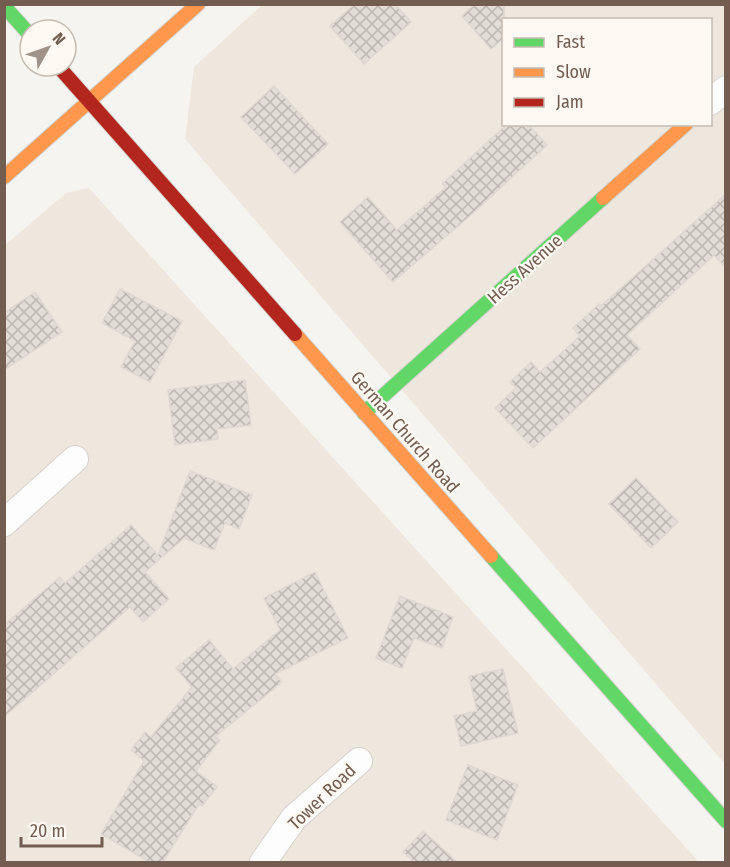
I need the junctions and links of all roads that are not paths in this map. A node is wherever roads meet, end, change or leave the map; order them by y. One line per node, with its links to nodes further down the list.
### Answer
1 (198, 4): 7 (street)
2 (4, 6): 3 (street)
3 (18, 22)
4 (68, 78): 7 (street, German Church Road)
5 (726, 89): 6 (street)
6 (712, 101)
7 (89, 102): 9 (street); 10 (street, German Church Road)
8 (684, 126): 10 (street, Hess Avenue)
9 (4, 177)
10 (364, 413): 14 (street, German Church Road)
11 (75, 459): 12 (street)
12 (4, 523)
13 (359, 761): 15 (street, Tower Road)
14 (726, 821)
15 (263, 862)

